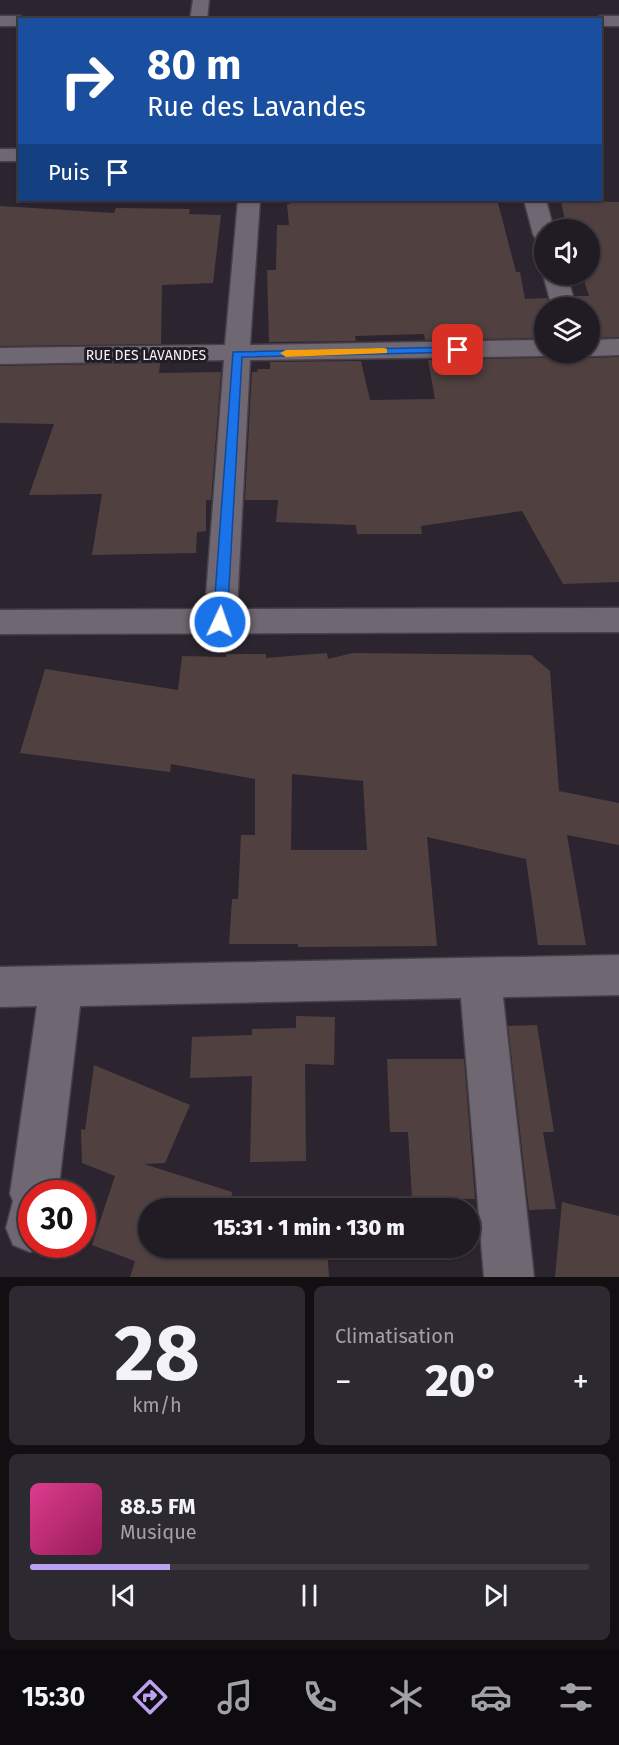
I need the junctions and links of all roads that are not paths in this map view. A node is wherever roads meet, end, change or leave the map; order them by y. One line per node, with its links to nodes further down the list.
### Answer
1 (201, 0): 2 (street)
2 (198, 18)
3 (0, 21): 4 (street)
4 (18, 21)
5 (602, 21): 6 (street)
6 (619, 21)
7 (0, 155): 8 (street)
8 (18, 155)
9 (249, 201): 15 (street)
10 (535, 201): 11 (street)
11 (540, 219)
12 (619, 347): 14 (street)
13 (534, 348): 15 (street, RUE DES LAVANDES)
14 (600, 348)
15 (237, 354): 16 (street, RUE DES LAVANDES); 19 (street)
16 (0, 356)
17 (619, 620): 19 (street)
18 (0, 622): 19 (street)
19 (220, 622)
20 (619, 975): 21 (street)
21 (480, 977): 22 (street); 25 (street)
22 (61, 986): 23 (street); 24 (street)
23 (0, 987)
24 (36, 1180)
25 (509, 1277)

